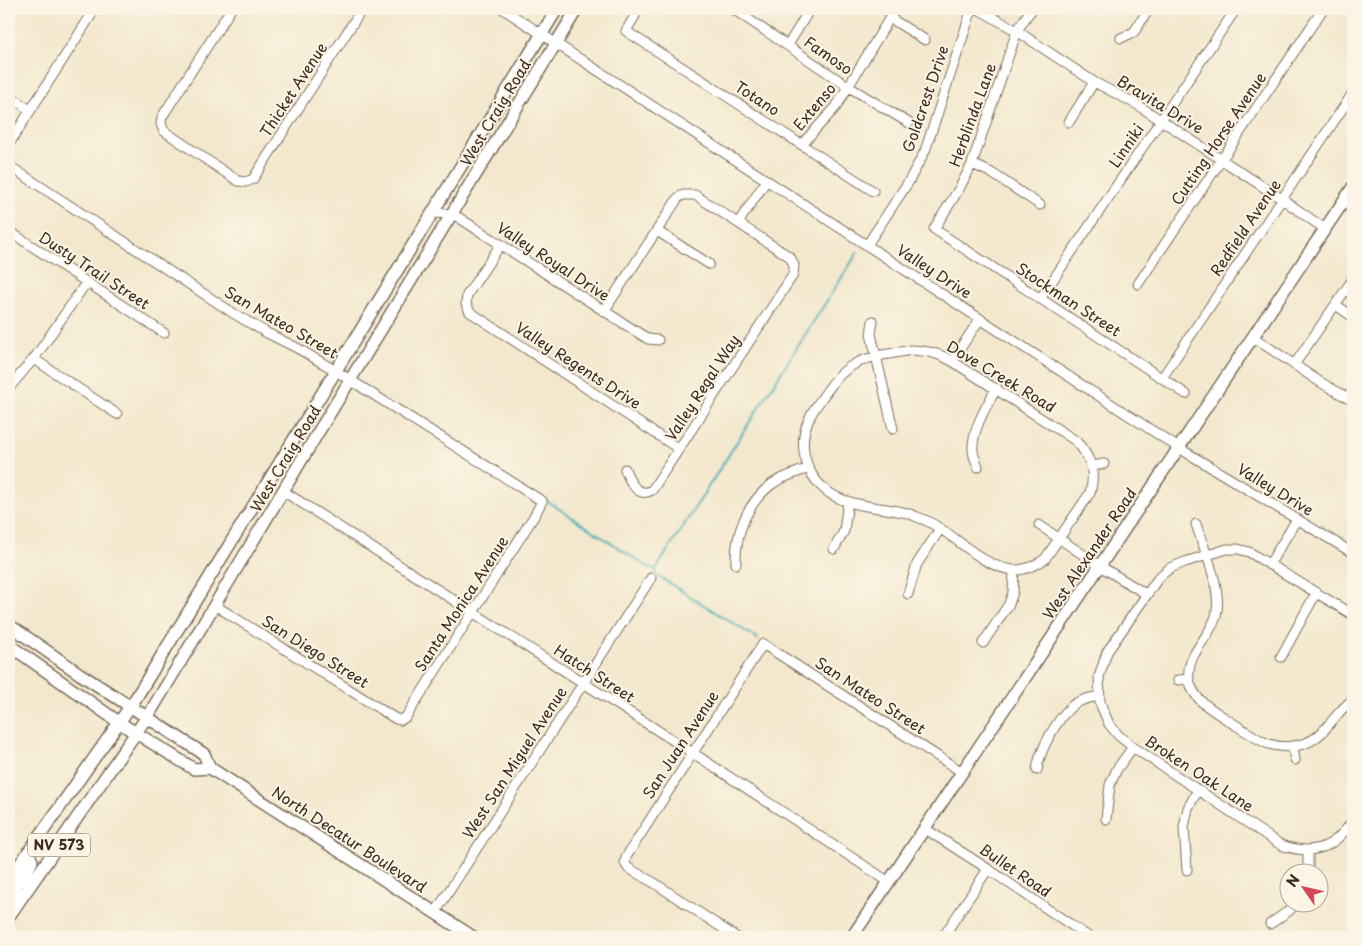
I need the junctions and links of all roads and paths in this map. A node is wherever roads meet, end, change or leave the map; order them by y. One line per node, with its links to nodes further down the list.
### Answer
1 (231, 9): 2 (street, Thicket Avenue)
2 (362, 9)
3 (503, 9): 19 (street, Valley Drive)
4 (557, 9): 19 (main road, West Craig Road)
5 (577, 9): 22 (main road, West Craig Road)
6 (639, 9): 33 (street, Totano)
7 (733, 9): 23 (street, Famoso)
8 (810, 9): 23 (street)
9 (896, 9): 17 (street, Extenso)
10 (972, 9): 50 (street, Goldcrest Drive)
11 (978, 9): 18 (street, Bravita Drive)
12 (1033, 9): 18 (street, Herblinda Lane)
13 (1149, 9): 20 (street)
14 (1236, 9): 29 (street, Linniki)
15 (1323, 9): 34 (street, Cutting Horse Avenue)
16 (90, 10): 28 (street)
17 (890, 18): 21 (street); 25 (street, Extenso)
18 (1017, 31): 24 (street, Bravita Drive); 36 (street, Herblinda Lane)
19 (542, 34): 22 (street, Valley Drive); 42 (main road, West Craig Road)
20 (1121, 38)
21 (925, 40)
22 (556, 43): 37 (street, Valley Drive); 43 (main road, West Craig Road)
23 (788, 45): 25 (street, Famoso)
24 (1094, 82): 29 (street, Bravita Drive); 30 (street)
25 (849, 87): 31 (street, Famoso); 33 (street, Extenso)
26 (1353, 93): 40 (street, Redfield Avenue)
27 (9, 96): 28 (street)
28 (30, 110): 32 (street)
29 (1161, 120): 34 (street, Bravita Drive); 55 (street, Linniki)
30 (1068, 122)
31 (909, 123)
32 (9, 144)
33 (802, 144): 39 (street, Totano)
34 (1222, 159): 40 (street, Bravita Drive); 54 (street, Cutting Horse Avenue)
35 (9, 164): 68 (street, San Mateo Street)
36 (972, 164): 41 (street); 45 (street, Herblinda Lane)
37 (767, 180): 44 (street); 50 (street, Valley Drive)
38 (1353, 187): 46 (main road, West Alexander Road)
39 (873, 191)
40 (1282, 199): 46 (street, Bravita Drive); 69 (street, Redfield Avenue)
41 (1040, 205)
42 (432, 213): 43 (street, Valley Royal Drive); 68 (main road, West Craig Road)
43 (453, 214): 49 (street, Valley Royal Drive); 70 (main road, West Craig Road)
44 (738, 223): 48 (street); 78 (street, Valley Regal Way)
45 (934, 229): 55 (street, Stockman Street)
46 (1325, 229): 62 (main road, West Alexander Road)
47 (9, 231): 53 (street, Dusty Trail Street)
48 (657, 231): 51 (street); 57 (street)
49 (501, 244): 57 (street, Valley Royal Drive); 78 (street, Valley Regents Drive)
50 (867, 245): 59 (street, Valley Drive)
51 (709, 264)
52 (1353, 279): 56 (street)
53 (86, 283): 61 (street, Dusty Trail Street); 65 (street)
54 (1138, 284)
55 (1040, 299): 69 (street, Stockman Street)
56 (1336, 305): 58 (street); 67 (street)
57 (604, 311): 63 (street, Valley Royal Drive)
58 (1353, 317)
59 (980, 318): 66 (street); 77 (street, Valley Drive)
60 (873, 321): 64 (street)
61 (164, 333)
62 (1253, 337): 67 (street); 77 (main road, West Alexander Road)
63 (658, 340)
64 (876, 356): 66 (street, Dove Creek Road); 76 (street); 82 (street, Dove Creek Road)
65 (34, 359): 71 (street); 75 (street)
66 (952, 361): 72 (street, Dove Creek Road)
67 (1294, 365): 74 (street)
68 (336, 371): 70 (street, San Mateo Street); 92 (main road, West Craig Road)
69 (1162, 378): 73 (street, Stockman Street)
70 (351, 380): 84 (main road, West Craig Road); 85 (street, San Mateo Street)
71 (9, 388)
72 (997, 388): 80 (street, Dove Creek Road); 81 (street)
73 (1186, 394)
74 (1353, 401)
75 (117, 414)
76 (893, 429)
77 (1179, 448): 87 (street, Valley Drive); 99 (main road, West Alexander Road)
78 (679, 449): 83 (street, Valley Regal Way)
79 (1104, 464): 80 (street)
80 (1092, 466): 91 (street)
81 (978, 467)
82 (808, 468): 86 (street); 97 (street)
83 (625, 469)
84 (283, 491): 96 (main road, West Craig Road); 106 (street, Hatch Street)
85 (542, 501): 106 (street, Santa Monica Avenue)
86 (848, 502): 90 (street); 93 (street)
87 (1296, 519): 94 (street, Valley Drive); 98 (street)
88 (1196, 524): 95 (street)
89 (1039, 525): 91 (street)
90 (940, 529): 100 (street); 103 (street)
91 (1059, 538): 99 (street); 100 (street)
92 (227, 550): 96 (main road); 118 (main road, West Craig Road)
93 (834, 550)
94 (1353, 553)
95 (1206, 555): 98 (street); 104 (street); 113 (street)
96 (243, 560): 105 (main road, West Craig Road)
97 (736, 564)
98 (1270, 565): 102 (street)
99 (1100, 566): 104 (street); 129 (main road, West Alexander Road)
100 (1014, 570): 109 (street)
101 (651, 578): 115 (street, West San Miguel Avenue)
102 (1316, 593): 107 (street); 112 (street)
103 (908, 594)
104 (1146, 594): 116 (street)
105 (216, 606): 119 (main road, West Craig Road); 120 (street, San Diego Street)
106 (473, 612): 115 (street, Hatch Street); 120 (street, Santa Monica Avenue)
107 (1353, 614)
108 (9, 624): 118 (main road, North Decatur Boulevard)
109 (983, 643)
110 (763, 644): 125 (street, San Juan Avenue); 129 (street, San Mateo Street)
111 (9, 645): 121 (main road, North Decatur Boulevard)
112 (1281, 657)
113 (1189, 679): 114 (street); 124 (street)
114 (1178, 680)
115 (583, 683): 125 (street, Hatch Street); 143 (street, West San Miguel Avenue)
116 (1099, 696): 123 (street, Broken Oak Lane); 128 (street)
117 (1353, 700): 124 (street)
118 (130, 707): 119 (main road, North Decatur Boulevard); 121 (main road, West Craig Road / NV 573)
119 (147, 718): 122 (main road, West Craig Road / NV 573); 127 (main road, North Decatur Boulevard)
120 (401, 720)
121 (120, 723): 122 (main road, North Decatur Boulevard); 135 (main road, West Craig Road / NV 573)
122 (136, 734): 127 (main road, North Decatur Boulevard); 141 (main road, West Craig Road / NV 573)
123 (1133, 748): 130 (street, Broken Oak Lane); 131 (street)
124 (1293, 748): 126 (street)
125 (693, 753): 140 (street, Hatch Street); 147 (street, San Juan Avenue)
126 (1295, 760)
127 (210, 768): 143 (main road, North Decatur Boulevard)
128 (1037, 770)
129 (962, 772): 133 (main road, West Alexander Road)
130 (1198, 790): 134 (street, Broken Oak Lane); 138 (street)
131 (1106, 819)
132 (1353, 820): 134 (street)
133 (924, 828): 137 (street, Bullet Road); 140 (main road, West Alexander Road)
134 (1308, 851): 136 (street)
135 (28, 852): 139 (main road, West Craig Road / NV 573); 141 (main road)
136 (1308, 864)
137 (988, 869): 149 (street); 150 (street, Bullet Road)
138 (1187, 870)
139 (11, 876): 142 (main road)
140 (889, 882): 148 (main road, West Alexander Road)
141 (29, 886): 142 (main road, West Craig Road / NV 573)
142 (12, 912)
143 (435, 913): 146 (main road, North Decatur Boulevard)
144 (1284, 914): 145 (street)
145 (1270, 924)
146 (473, 937)
147 (736, 937)
148 (852, 937)
149 (943, 937)
150 (1089, 937)

